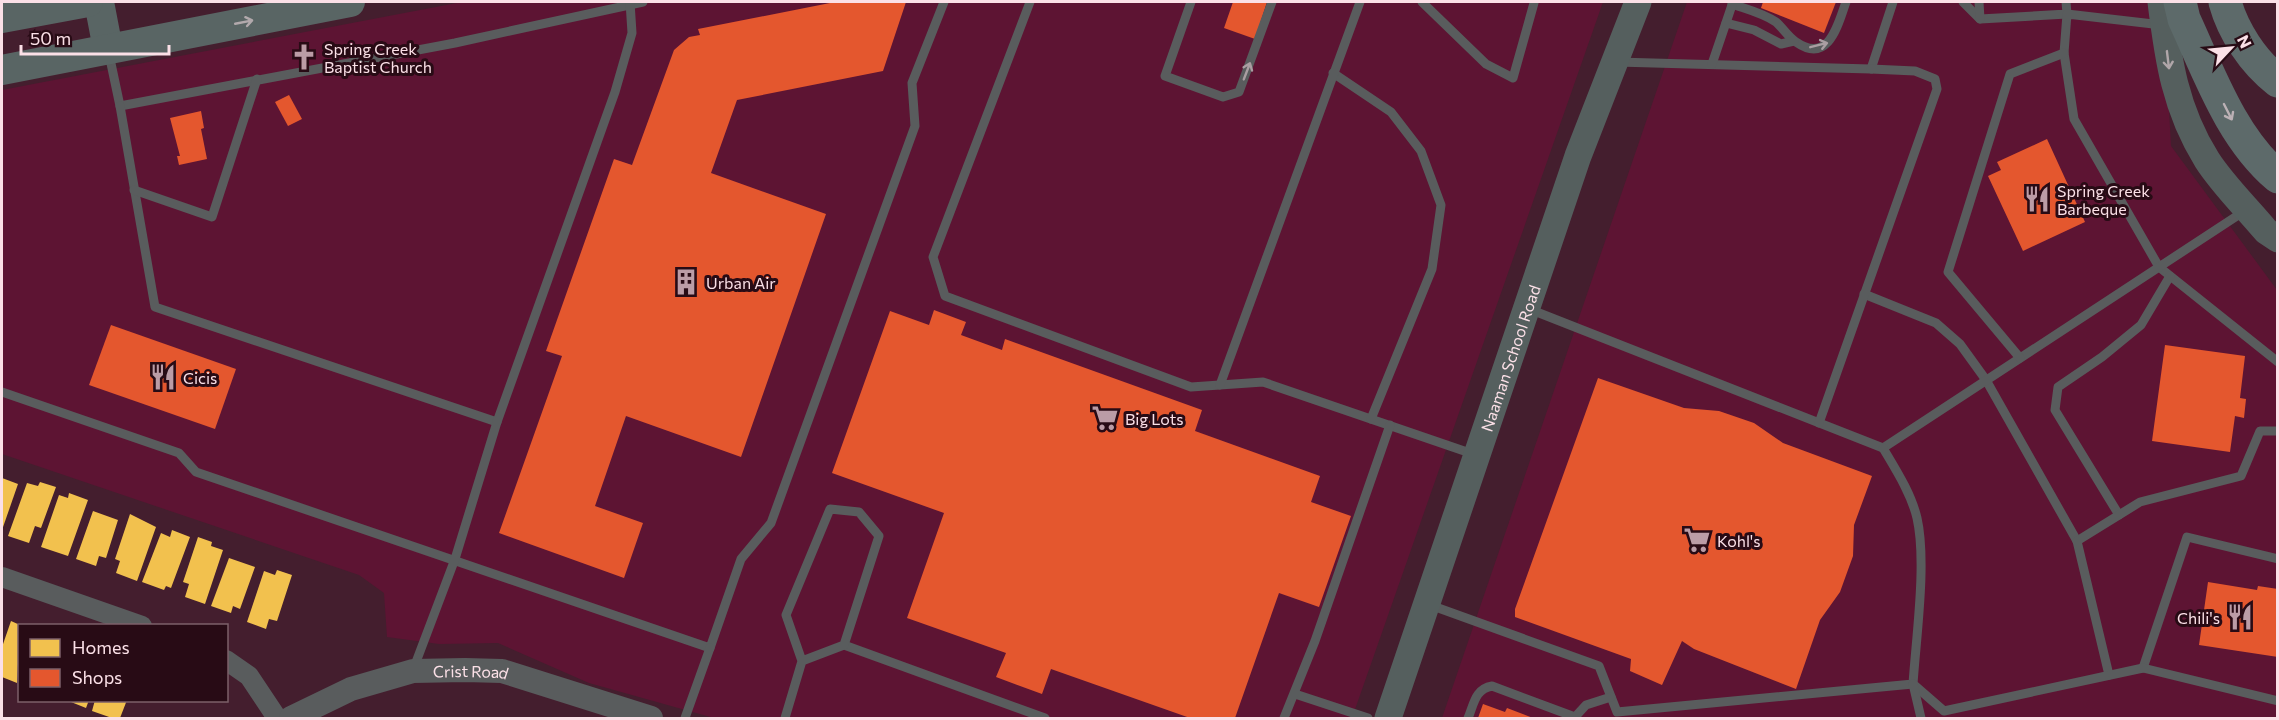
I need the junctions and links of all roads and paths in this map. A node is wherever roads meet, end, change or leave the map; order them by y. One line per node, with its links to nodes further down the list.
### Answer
1 (88, 2): 23 (main road)
2 (99, 2): 27 (main road)
3 (350, 2): 27 (main road, one-way to 3)
4 (643, 2): 18 (lane)
5 (944, 2): 65 (lane)
6 (1029, 2): 48 (lane)
7 (1191, 2): 8 (lane, one-way to 8)
8 (1272, 2)
9 (1360, 2): 33 (lane)
10 (1422, 2): 19 (lane)
11 (1638, 2): 29 (main road, Naaman School Road)
12 (1846, 2): 26 (lane, one-way to 12)
13 (1893, 2): 31 (lane)
14 (1964, 2): 24 (lane)
15 (1979, 2): 24 (lane)
16 (2066, 2): 22 (lane)
17 (2224, 2): 35 (highway)
18 (630, 3): 34 (lane); 51 (lane)
19 (1534, 3)
20 (1733, 3): 25 (lane); 26 (lane)
21 (2168, 9): 22 (lane); 37 (highway, one-way to 37); 39 (main road, one-way to 39)
22 (2067, 14): 24 (lane); 28 (lane)
23 (2, 18)
24 (1980, 19)
25 (1726, 23): 26 (lane); 30 (lane)
26 (1794, 41)
27 (108, 49): 32 (main road); 36 (lane)
28 (2064, 53): 41 (lane); 45 (lane)
29 (1614, 62): 30 (lane); 44 (main road, Naaman School Road)
30 (1712, 64): 31 (lane)
31 (1871, 69): 43 (lane)
32 (2, 70)
33 (1334, 73): 48 (lane); 50 (lane)
34 (257, 79): 36 (lane); 38 (lane)
35 (2277, 81)
36 (120, 106): 38 (lane)
37 (2277, 177)
38 (134, 190): 51 (lane)
39 (2248, 209): 40 (main road); 41 (lane)
40 (2277, 239)
41 (2159, 267): 42 (lane); 45 (lane)
42 (2170, 276): 46 (lane); 57 (lane)
43 (1864, 294): 47 (lane); 52 (lane)
44 (1527, 308): 52 (lane); 56 (main road, Naaman School Road)
45 (2020, 358): 47 (lane)
46 (2277, 362)
47 (1986, 380): 55 (lane); 58 (lane)
48 (1220, 385): 50 (lane)
49 (2, 392): 59 (lane)
50 (1371, 419): 53 (lane)
51 (497, 422): 59 (lane)
52 (1818, 423): 55 (lane)
53 (1390, 426): 56 (lane); 72 (lane)
54 (2277, 431): 57 (lane)
55 (1883, 448): 71 (lane)
56 (1477, 455): 62 (main road, Naaman School Road)
57 (2119, 515): 58 (lane)
58 (2077, 541): 70 (lane)
59 (455, 559): 65 (lane); 69 (lane)
60 (2277, 559): 68 (lane)
61 (2, 577): 63 (street)
62 (1426, 604): 73 (lane); 84 (main road, Naaman School Road)
63 (136, 624)
64 (844, 645): 67 (lane); 67 (lane); 81 (lane)
65 (710, 648): 79 (lane)
66 (228, 661): 76 (street)
67 (802, 661): 80 (lane)
68 (2143, 668): 70 (lane); 74 (lane)
69 (413, 670): 77 (street, Crist Road); 78 (street, Crist Road)
70 (2109, 675): 71 (lane)
71 (1913, 684): 75 (lane); 87 (lane)
72 (1295, 694): 82 (lane); 83 (lane)
73 (1611, 697): 75 (lane); 86 (lane)
74 (2277, 701)
75 (1617, 715)
76 (277, 718)
77 (291, 718)
78 (651, 718)
79 (685, 718)
80 (785, 718)
81 (1045, 718)
82 (1284, 718)
83 (1368, 718)
84 (1388, 718)
85 (1468, 718): 86 (lane)
86 (1574, 718)
87 (1921, 718)

